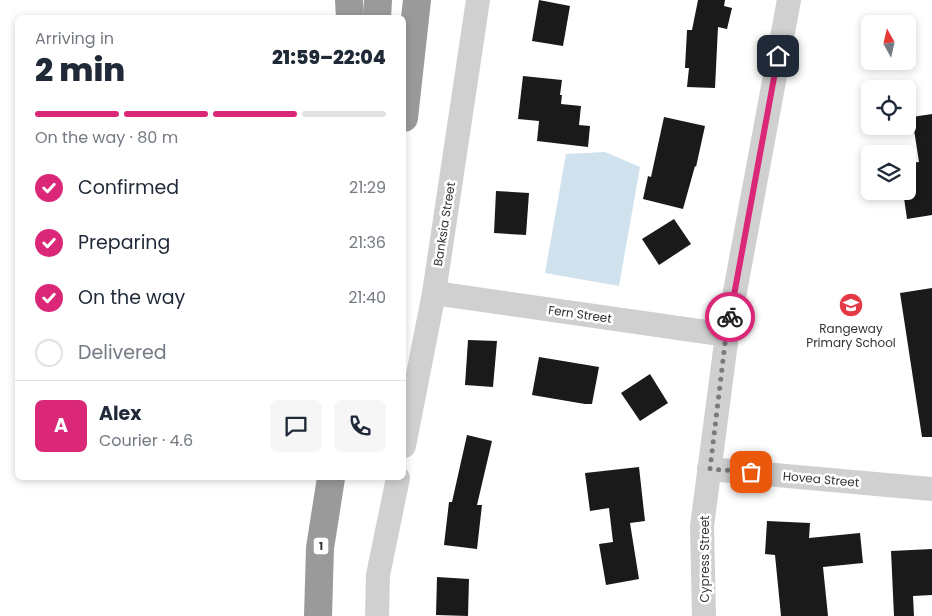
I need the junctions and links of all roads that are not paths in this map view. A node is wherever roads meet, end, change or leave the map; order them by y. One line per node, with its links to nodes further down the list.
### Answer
1 (349, 0): 6 (highway)
2 (378, 0): 7 (highway)
3 (417, 0): 8 (highway)
4 (478, 0): 9 (street, Banksia Street)
5 (789, 0): 10 (street, Cypress Street)
6 (350, 15)
7 (377, 15)
8 (406, 100)
9 (434, 294): 10 (street, Fern Street); 11 (street, Banksia Street)
10 (726, 335): 12 (street, Cypress Street)
11 (406, 436)
12 (710, 469): 15 (street, Hovea Street); 18 (street, Cypress Street)
13 (331, 480): 16 (highway, 1)
14 (398, 480): 17 (street)
15 (932, 489)
16 (318, 616)
17 (377, 616)
18 (704, 616)

